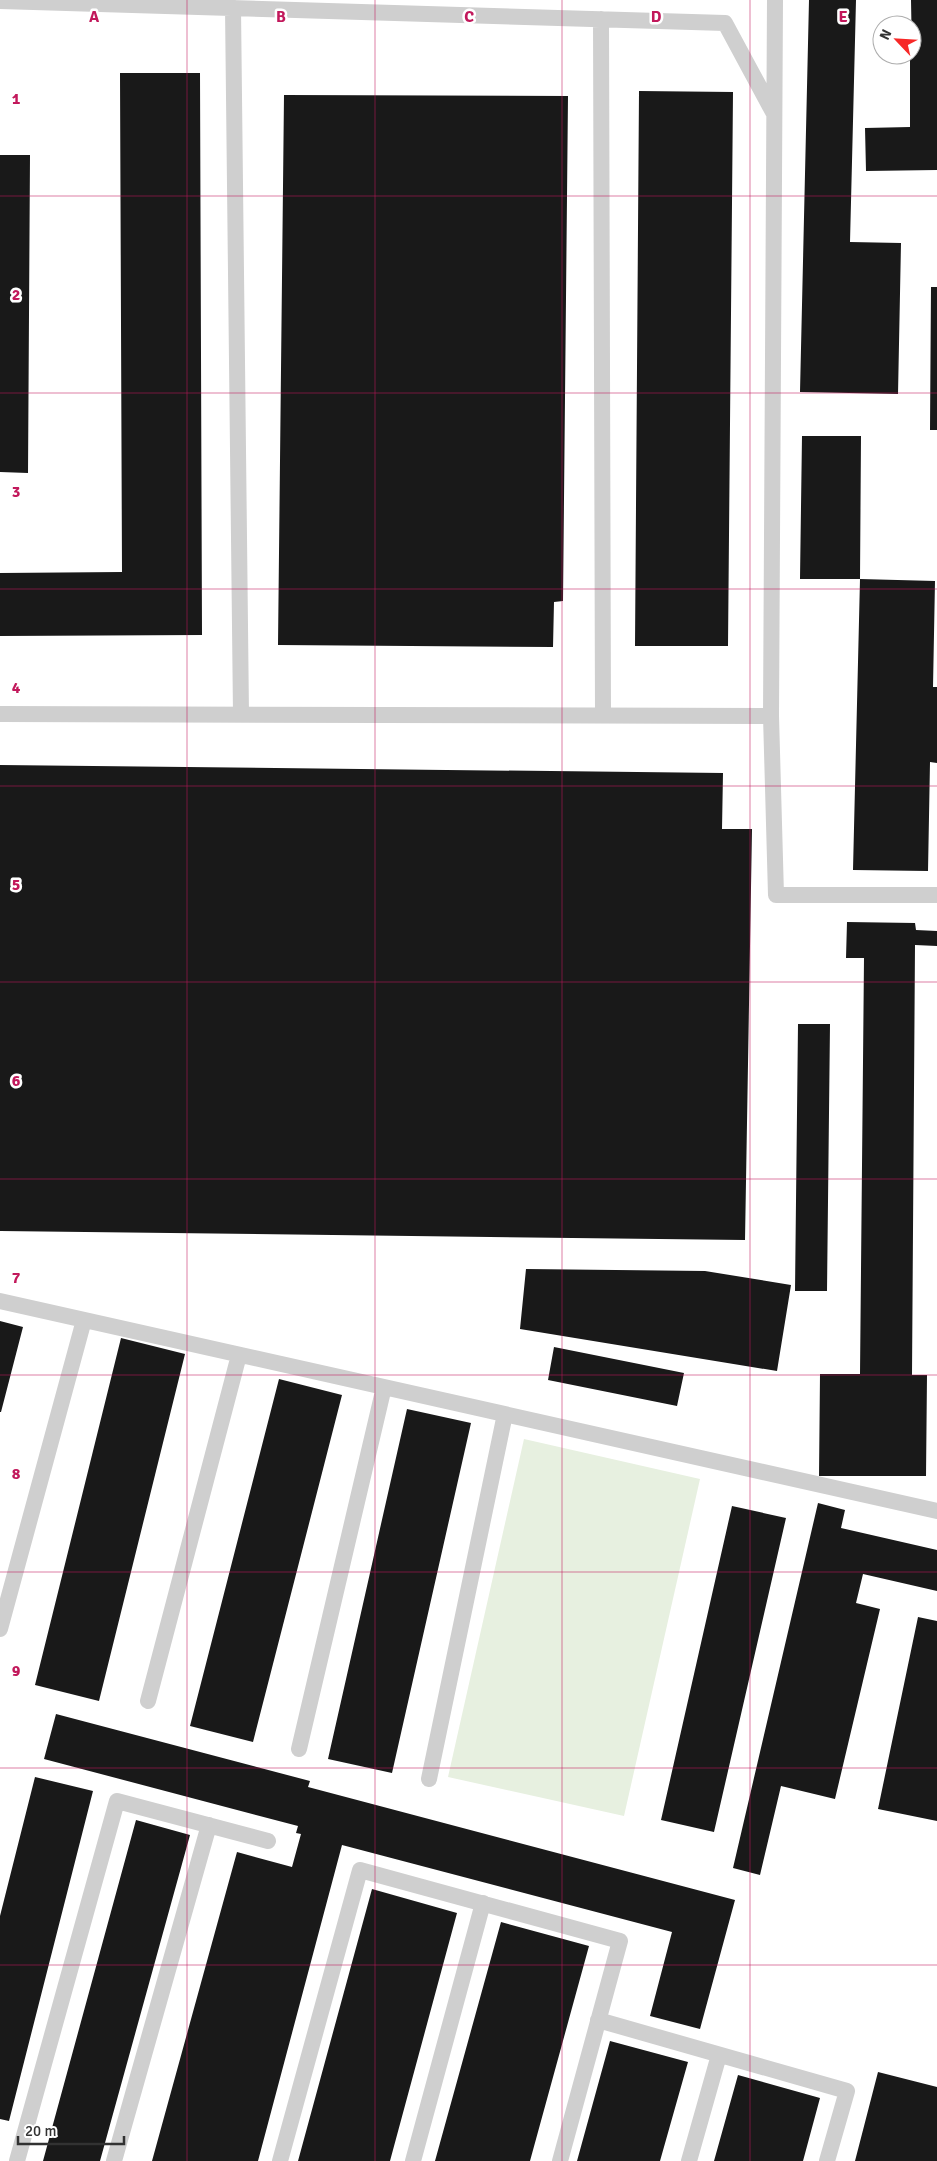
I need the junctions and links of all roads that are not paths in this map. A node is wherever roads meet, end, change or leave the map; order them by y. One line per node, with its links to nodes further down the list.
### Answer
1 (775, 0): 5 (lane)
2 (0, 1): 3 (lane)
3 (233, 8): 4 (lane); 7 (lane)
4 (601, 19): 5 (lane); 8 (lane)
5 (774, 114): 9 (lane)
6 (0, 714): 7 (lane)
7 (241, 714): 8 (lane)
8 (603, 715): 9 (lane)
9 (771, 716): 10 (lane)
10 (937, 895)
11 (0, 1301): 12 (lane)
12 (84, 1320): 13 (lane); 17 (lane)
13 (239, 1354): 14 (lane); 18 (lane)
14 (384, 1387): 15 (lane); 19 (lane)
15 (505, 1414): 16 (lane); 20 (lane)
16 (937, 1511)
17 (0, 1629)
18 (148, 1701)
19 (299, 1750)
20 (429, 1779)
21 (209, 1826): 22 (lane); 26 (lane); 27 (lane)
22 (268, 1841)
23 (483, 1903): 24 (lane); 28 (lane); 29 (lane)
24 (598, 2020): 25 (lane); 30 (lane)
25 (719, 2055): 31 (lane); 32 (lane)
26 (17, 2161)
27 (114, 2161)
28 (280, 2161)
29 (413, 2161)
30 (560, 2161)
31 (689, 2161)
32 (827, 2161)

